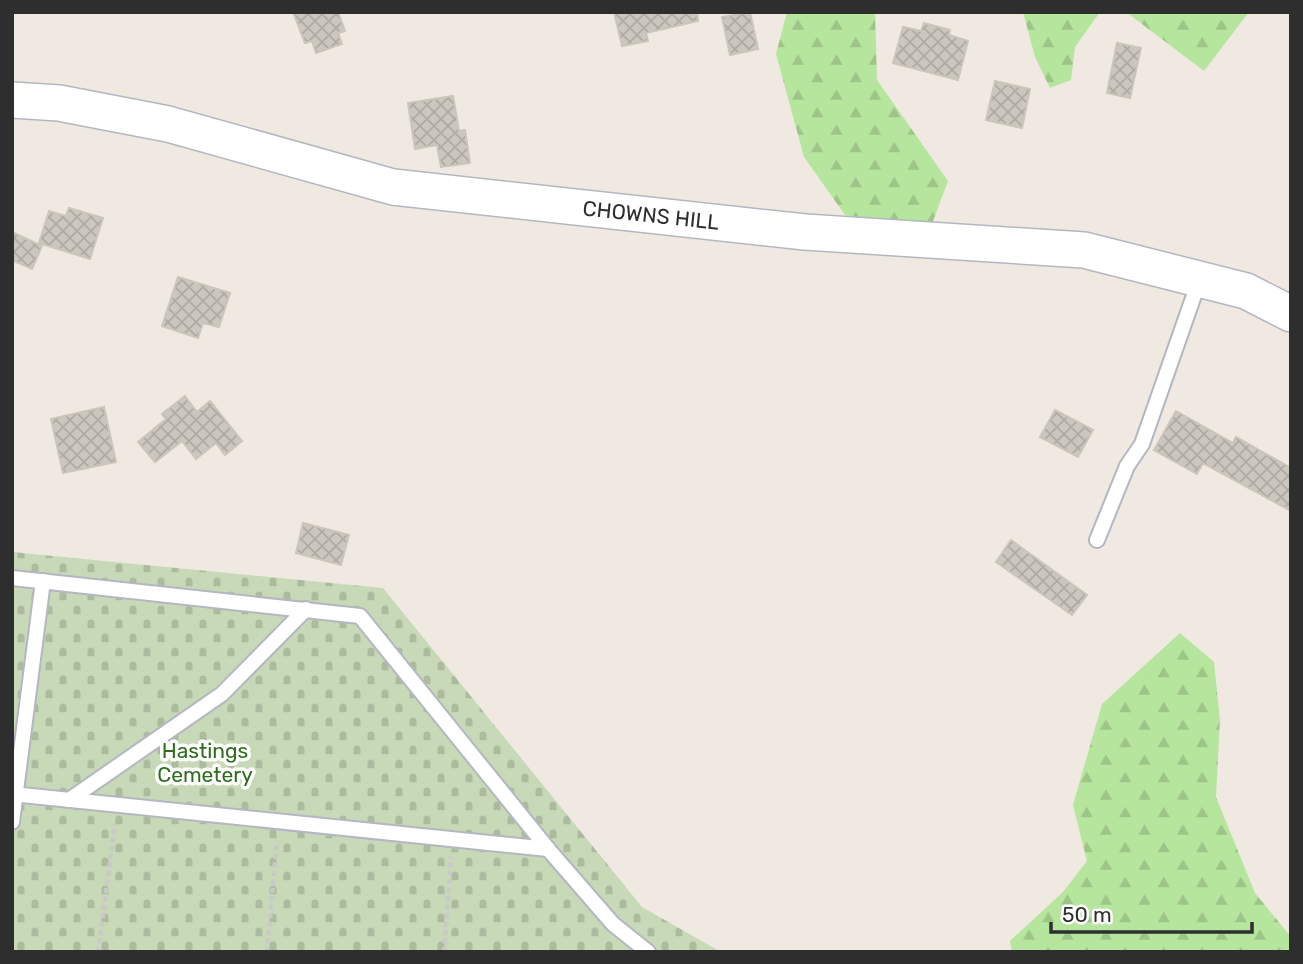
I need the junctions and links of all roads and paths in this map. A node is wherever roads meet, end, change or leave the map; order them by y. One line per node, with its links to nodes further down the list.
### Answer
1 (12, 100): 2 (street, CHOWNS HILL)
2 (1199, 279): 3 (street, CHOWNS HILL); 4 (lane)
3 (1291, 314)
4 (1097, 540)
5 (12, 578): 6 (lane)
6 (43, 581): 7 (lane); 8 (lane)
7 (306, 609): 9 (lane); 14 (lane)
8 (14, 794): 9 (lane); 12 (lane)
9 (69, 800): 10 (lane)
10 (117, 805): 11 (lane); 15 (path)
11 (279, 820): 13 (lane); 16 (path)
12 (12, 822)
13 (452, 838): 14 (lane); 17 (path)
14 (548, 849): 18 (lane)
15 (98, 952)
16 (267, 952)
17 (444, 952)
18 (648, 952)

